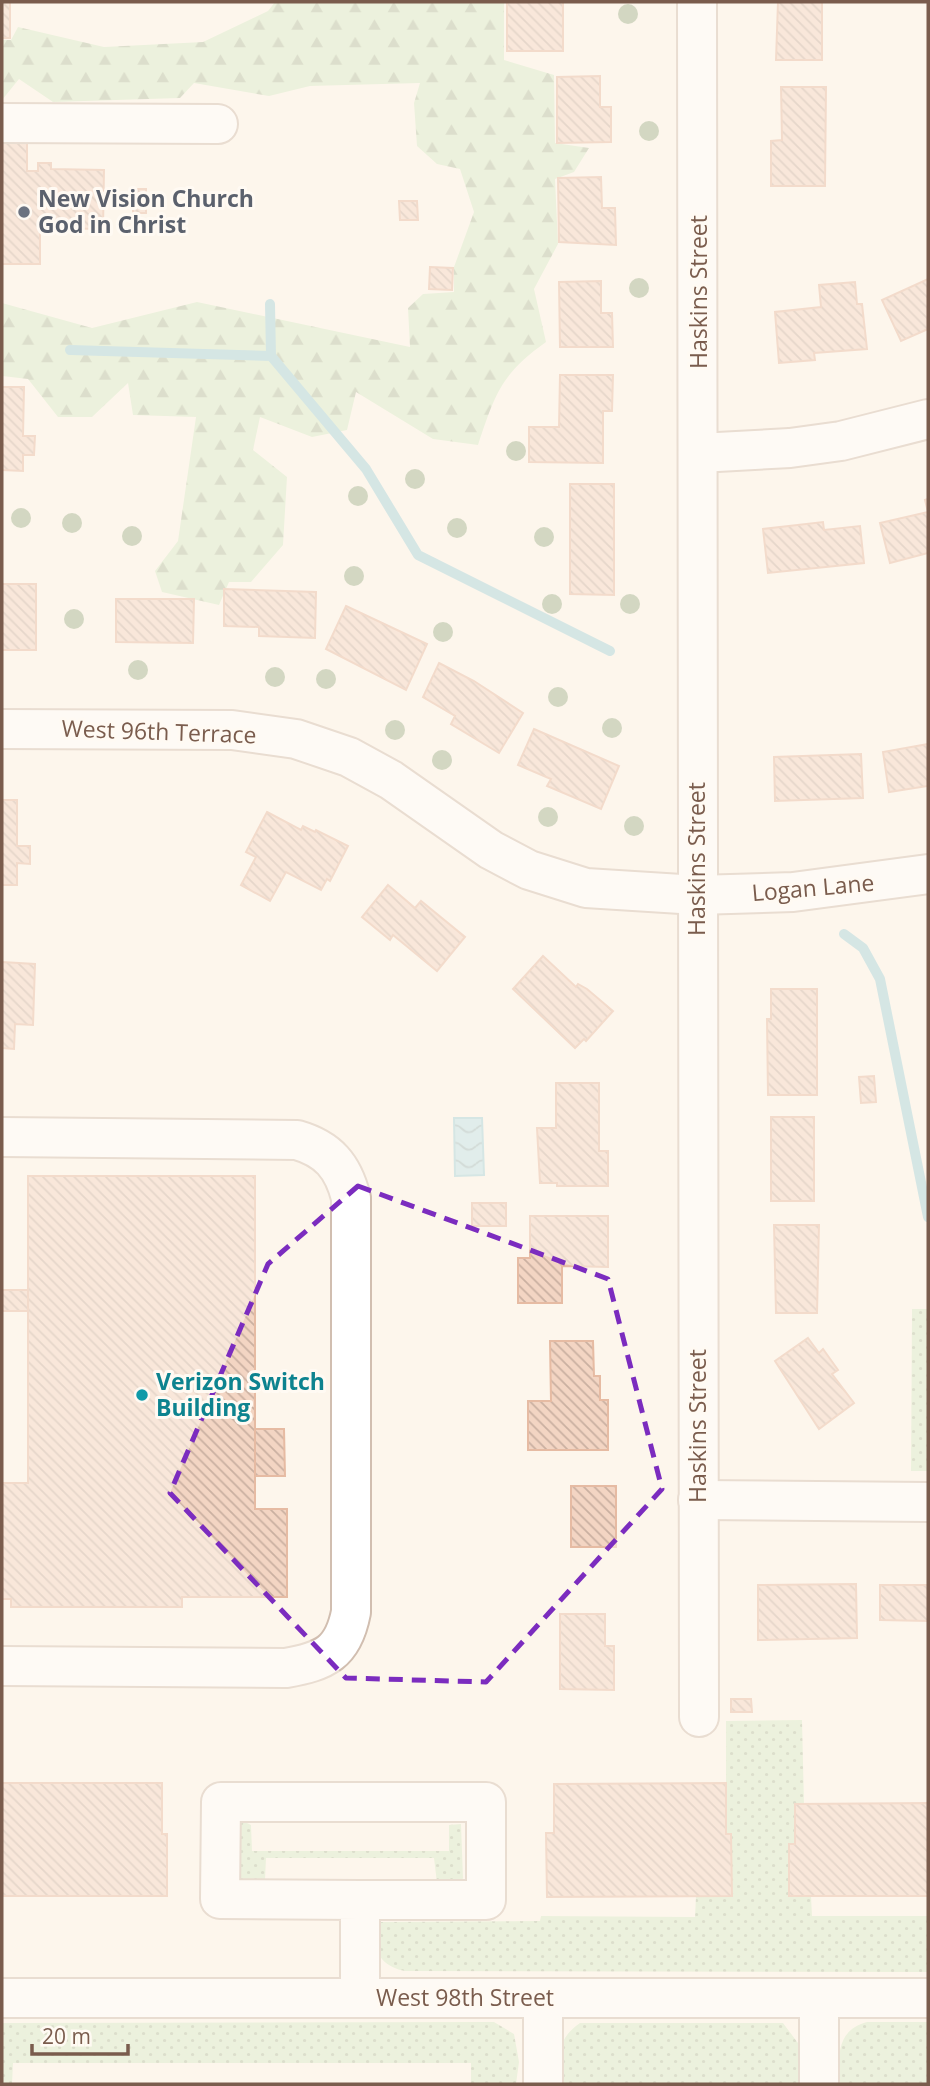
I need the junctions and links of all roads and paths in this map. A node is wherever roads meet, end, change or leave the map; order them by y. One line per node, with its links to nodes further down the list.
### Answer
1 (697, 2): 5 (street, Haskins Street)
2 (2, 123): 3 (street)
3 (218, 124)
4 (928, 419): 5 (street)
5 (699, 453): 8 (street, Haskins Street)
6 (2, 729): 8 (street, West 96th Terrace)
7 (928, 874): 8 (street, Logan Lane)
8 (696, 895): 10 (street, Haskins Street)
9 (2, 1137): 12 (street)
10 (698, 1500): 11 (street); 13 (street, Haskins Street)
11 (928, 1502)
12 (2, 1666)
13 (699, 1717)
14 (360, 1900): 14 (street); 16 (street)
15 (2, 1998): 16 (street, West 98th Street)
16 (360, 1998): 17 (street, West 98th Street)
17 (543, 1998): 18 (street, West 98th Street); 20 (street)
18 (819, 1998): 19 (street, West 98th Street); 21 (street)
19 (928, 1998)
20 (543, 2084)
21 (819, 2084)

